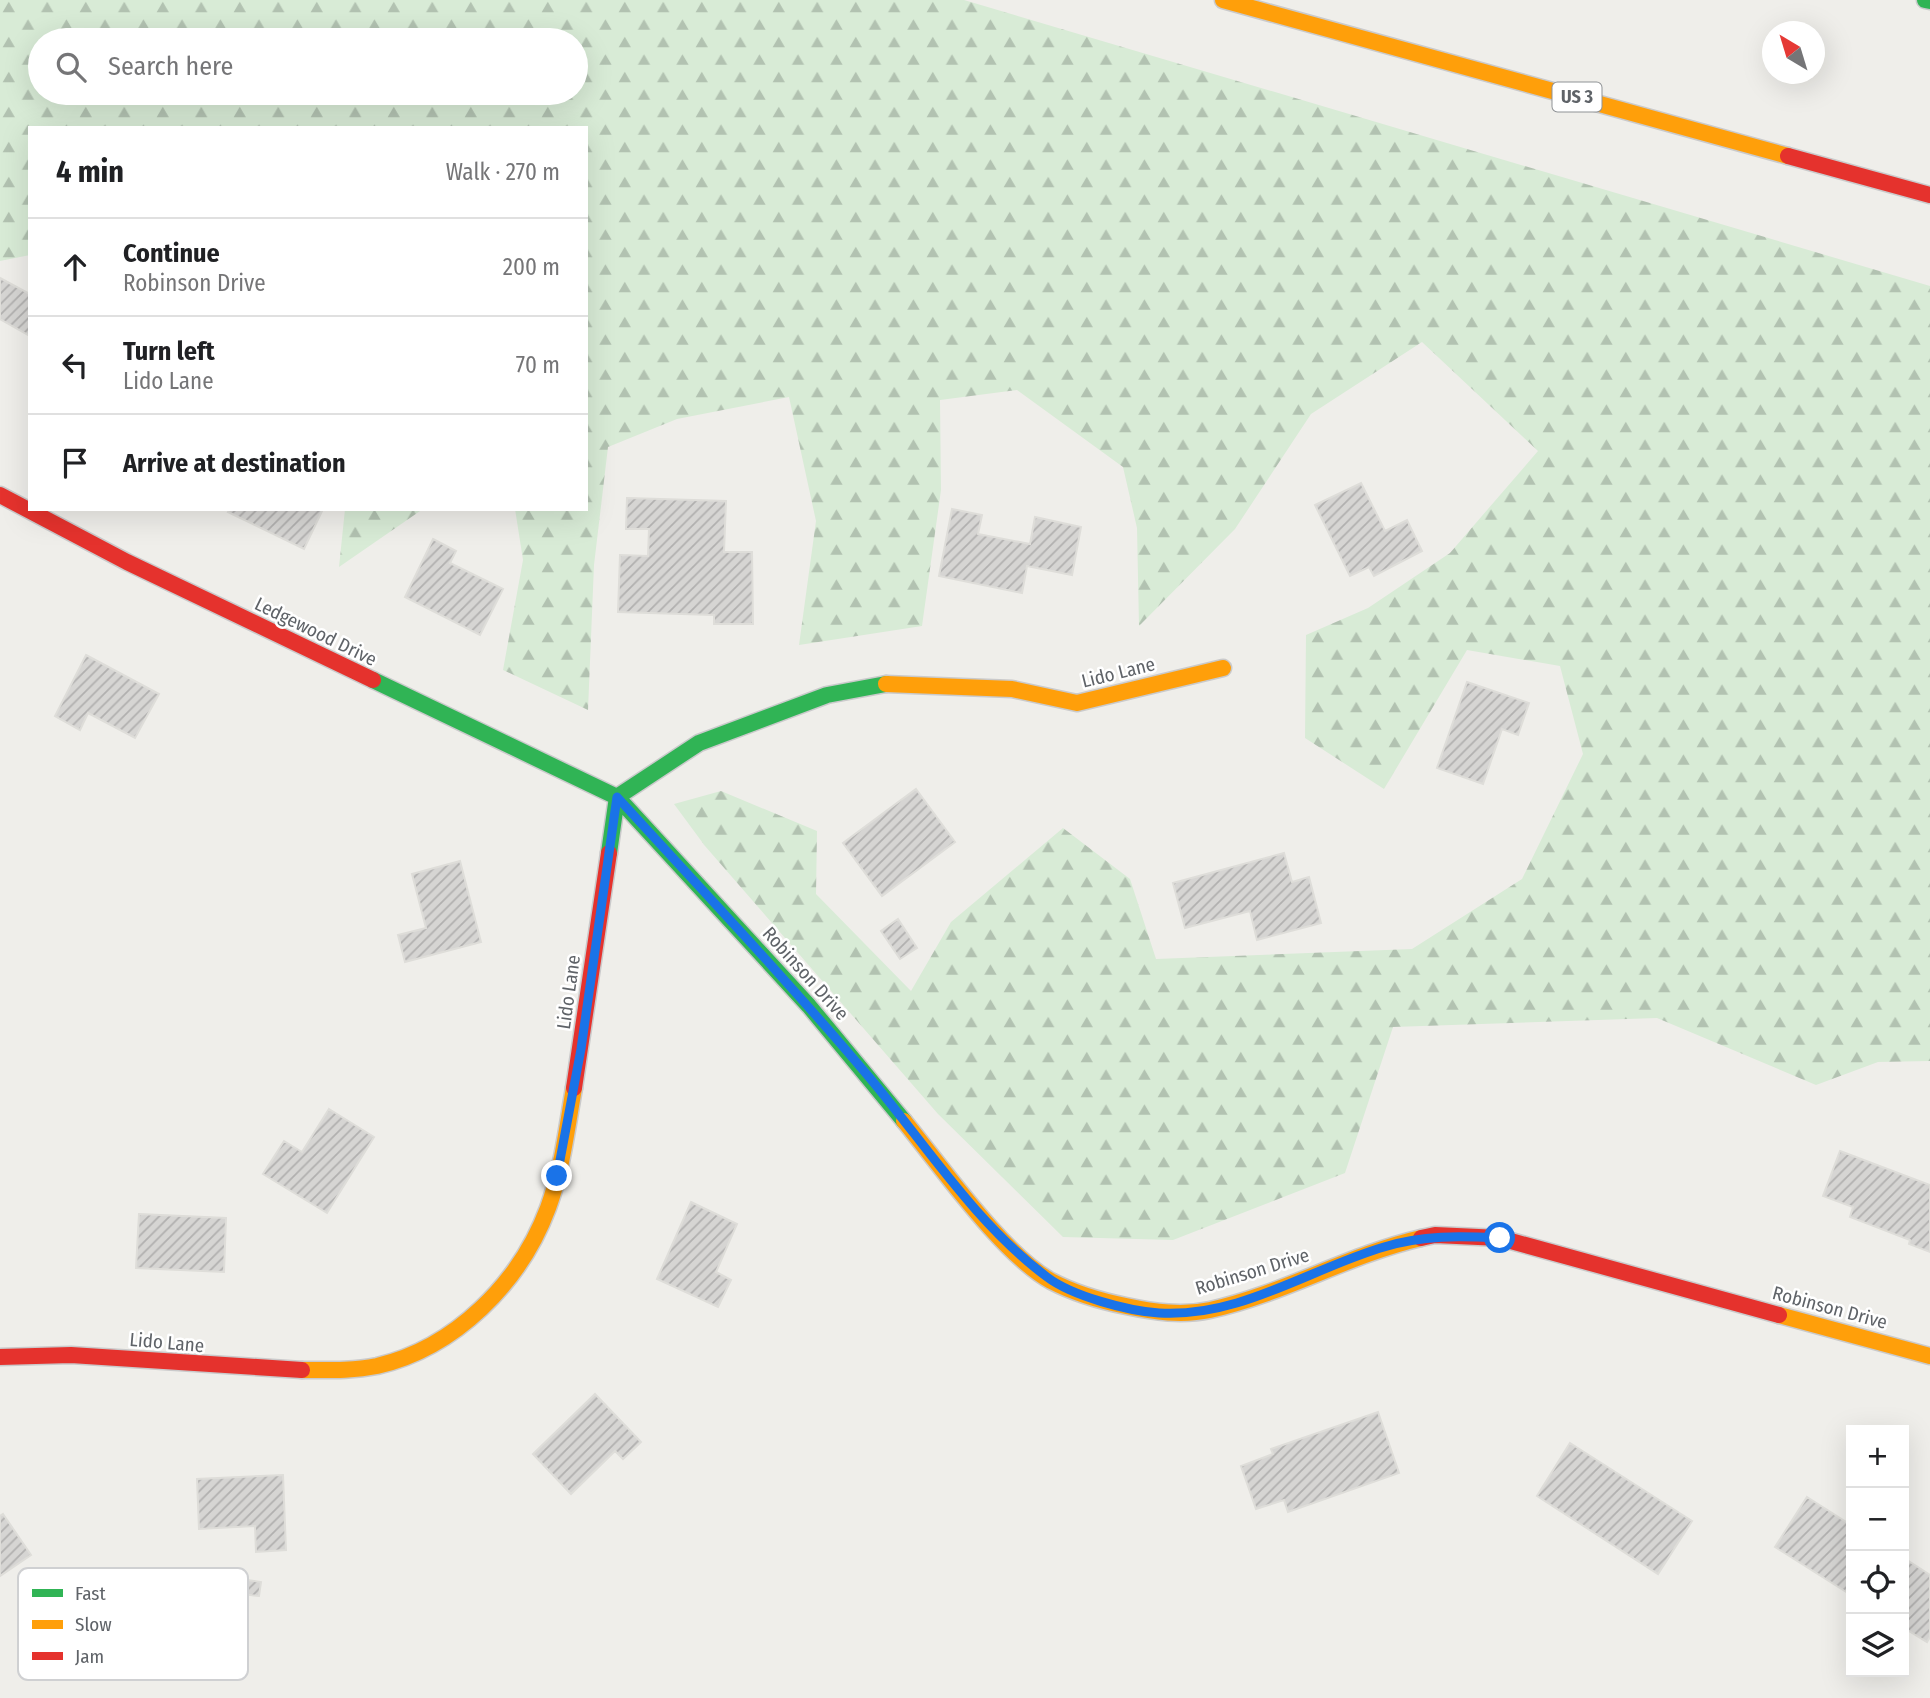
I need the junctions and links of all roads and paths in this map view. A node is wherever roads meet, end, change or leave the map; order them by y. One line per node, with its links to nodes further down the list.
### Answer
1 (1223, 0): 4 (main road, US 3)
2 (1925, 0): 3 (main road)
3 (1930, 1)
4 (1930, 195)
5 (0, 495): 6 (main road, Ledgewood Drive)
6 (28, 509)
7 (31, 511): 9 (main road, Ledgewood Drive)
8 (1223, 668): 9 (main road, Lido Lane)
9 (617, 797): 10 (main road, Robinson Drive); 11 (main road, Lido Lane)
10 (1930, 1356)
11 (0, 1357)

